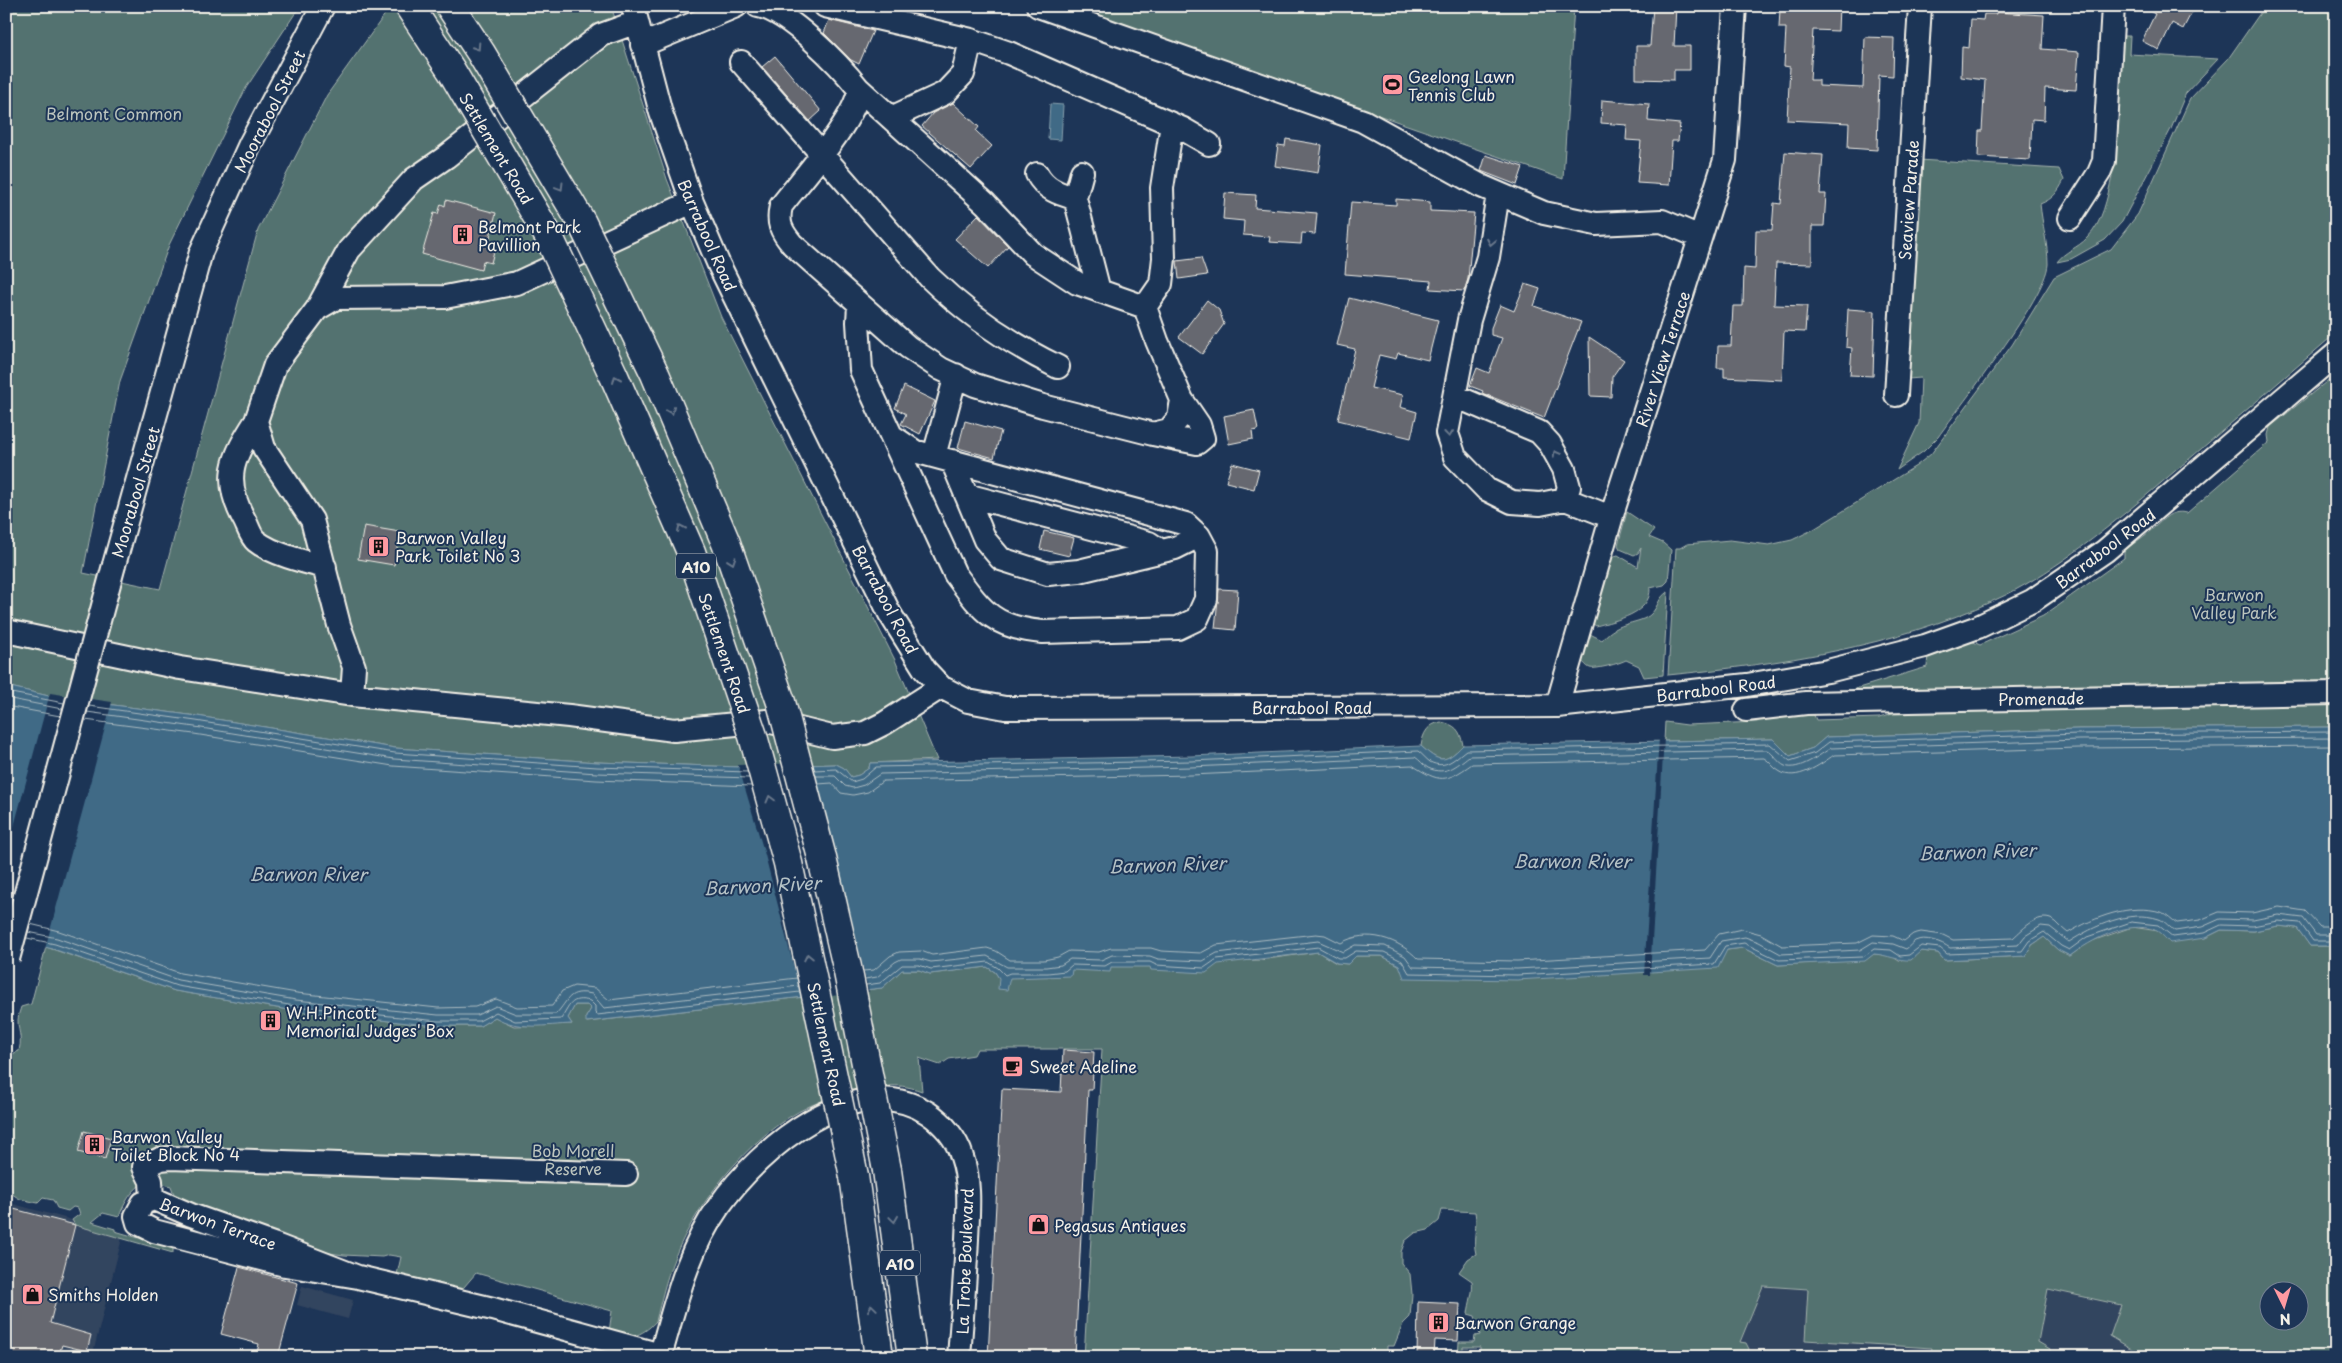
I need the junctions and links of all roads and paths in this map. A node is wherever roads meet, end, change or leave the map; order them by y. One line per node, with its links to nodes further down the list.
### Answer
1 (323, 6): 14 (street, Moorabool Street)
2 (335, 6): 14 (street, Moorabool Street)
3 (408, 6): 60 (highway, Settlement Road / A10, one-way to 3, bridge)
4 (450, 6): 61 (highway, Settlement Road / A10, one-way to 61, bridge)
5 (736, 6): 15 (street)
6 (758, 6): 17 (street)
7 (825, 6): 13 (street)
8 (1038, 6): 24 (street)
9 (1735, 6): 28 (street, River View Terrace)
10 (1920, 6): 36 (street, Seaview Parade)
11 (2113, 6): 27 (street)
12 (635, 14): 15 (street, Barrabool Road); 32 (street)
13 (971, 40): 18 (street); 19 (street)
14 (306, 41): 55 (street, Moorabool Street, bridge)
15 (642, 45): 26 (street, Barrabool Road)
16 (741, 62): 21 (street)
17 (859, 89): 18 (street); 21 (street)
18 (891, 118): 29 (street)
19 (1172, 124): 20 (street); 31 (street)
20 (1209, 144)
21 (821, 153): 30 (street); 34 (street)
22 (1082, 172): 25 (street)
23 (1037, 174): 25 (street)
24 (1498, 194): 28 (street); 37 (street, one-way to 37)
25 (1075, 198): 29 (street)
26 (692, 202): 32 (street); 50 (street, Barrabool Road)
27 (2070, 218)
28 (1700, 237): 45 (street, River View Terrace)
29 (1099, 291): 31 (street)
30 (859, 305): 35 (street); 41 (street)
31 (1145, 307): 38 (street)
32 (317, 309): 39 (street)
33 (2336, 354): 53 (street, Barrabool Road)
34 (1058, 367)
35 (956, 376): 40 (street); 42 (street)
36 (1896, 395)
37 (1455, 396): 44 (street, one-way to 37); 44 (street, one-way to 44)
38 (1182, 400): 40 (street); 40 (street)
39 (256, 421): 48 (street); 48 (street)
40 (1153, 434)
41 (892, 436): 42 (street); 46 (street)
42 (943, 459): 43 (street); 46 (street)
43 (966, 495): 47 (street); 47 (street)
44 (1565, 499): 45 (street)
45 (1611, 517): 53 (street, River View Terrace)
46 (1199, 536): 47 (street)
47 (1161, 552)
48 (325, 567): 52 (street)
49 (6, 631): 52 (street)
50 (941, 687): 52 (street); 53 (street, Barrabool Road)
51 (2336, 693): 54 (street, Promenade)
52 (352, 695)
53 (1556, 706)
54 (1746, 710)
55 (7, 965)
56 (626, 1174): 57 (street)
57 (152, 1199): 58 (street, Barwon Terrace); 58 (street, Barwon Terrace)
58 (358, 1277): 59 (street, Barwon Terrace)
59 (661, 1356): 62 (street, La Trobe Boulevard)
60 (879, 1357)
61 (912, 1357)
62 (960, 1357)

